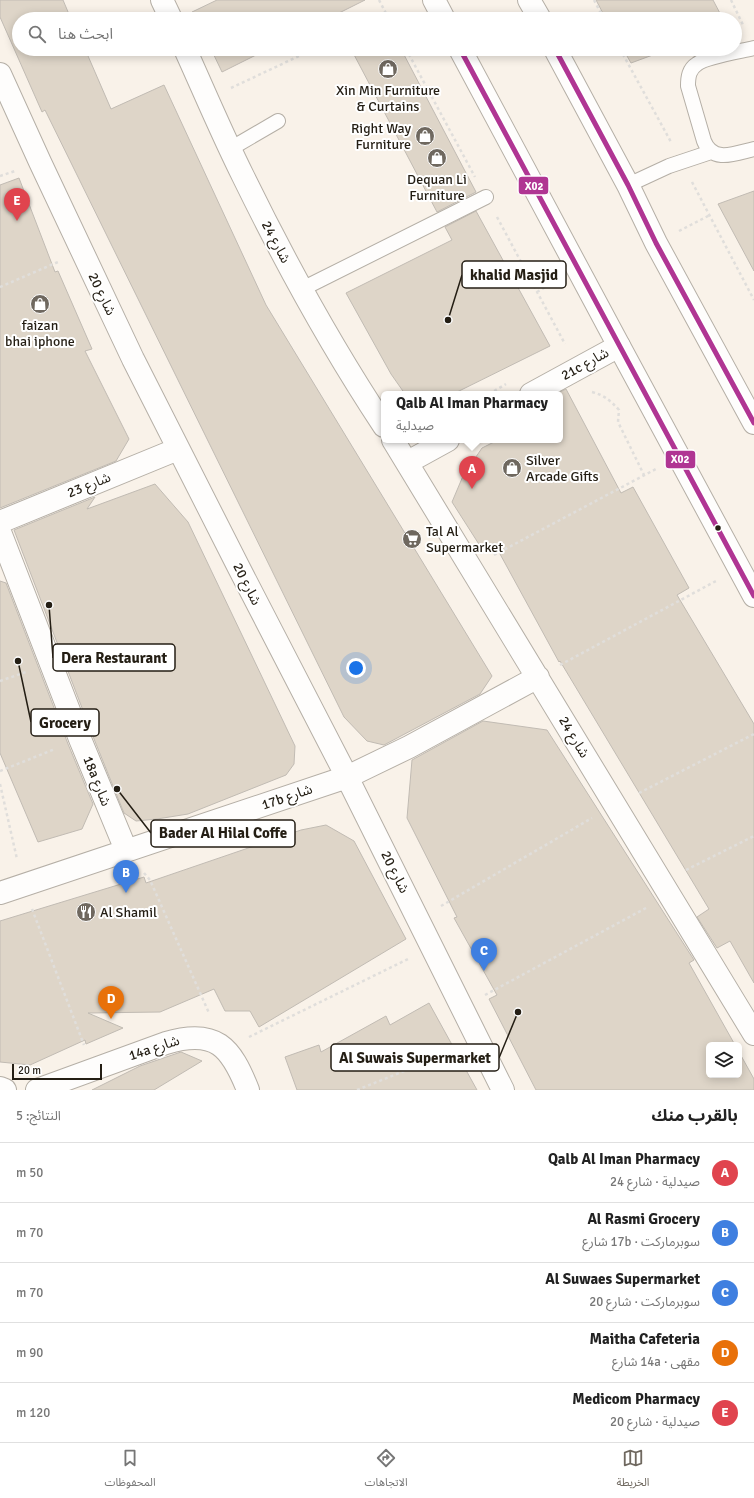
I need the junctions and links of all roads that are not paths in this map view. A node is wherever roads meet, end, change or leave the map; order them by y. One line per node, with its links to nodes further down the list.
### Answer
1 (162, 0): 4 (street)
2 (434, 0): 5 (street)
3 (530, 0): 6 (street)
4 (168, 12)
5 (440, 12)
6 (536, 12)
7 (754, 48): 8 (lane)
8 (742, 51)
9 (188, 56): 16 (street, شارع 24)
10 (464, 56): 21 (street)
11 (560, 56): 18 (street)
12 (721, 56): 17 (lane)
13 (0, 74): 27 (street, شارع 20)
14 (278, 121): 16 (lane)
15 (754, 149): 17 (lane)
16 (230, 150): 20 (street, شارع 24)
17 (711, 152): 18 (lane)
18 (628, 185): 24 (street)
19 (486, 196): 20 (lane)
20 (302, 289): 23 (street, شارع 24)
21 (618, 346): 22 (street, 21c شارع); 31 (street)
22 (536, 391)
23 (381, 421)
24 (754, 423)
25 (395, 443): 28 (street, شارع 24)
26 (443, 443): 28 (street)
27 (178, 449): 29 (street, شارع 23); 33 (street, شارع 20)
28 (408, 462): 32 (street, شارع 24)
29 (0, 522)
30 (0, 532): 34 (street, 18a شارع)
31 (754, 596)
32 (538, 677): 33 (street, 17b شارع); 36 (street, شارع 24)
33 (347, 777): 34 (street, 17b شارع); 41 (street, شارع 20)
34 (126, 850): 35 (street, 17b شارع)
35 (0, 893)
36 (754, 1034)
37 (0, 1088): 38 (street)
38 (5, 1090)
39 (37, 1090): 40 (street, 14a شارع)
40 (248, 1090)
41 (503, 1090)

